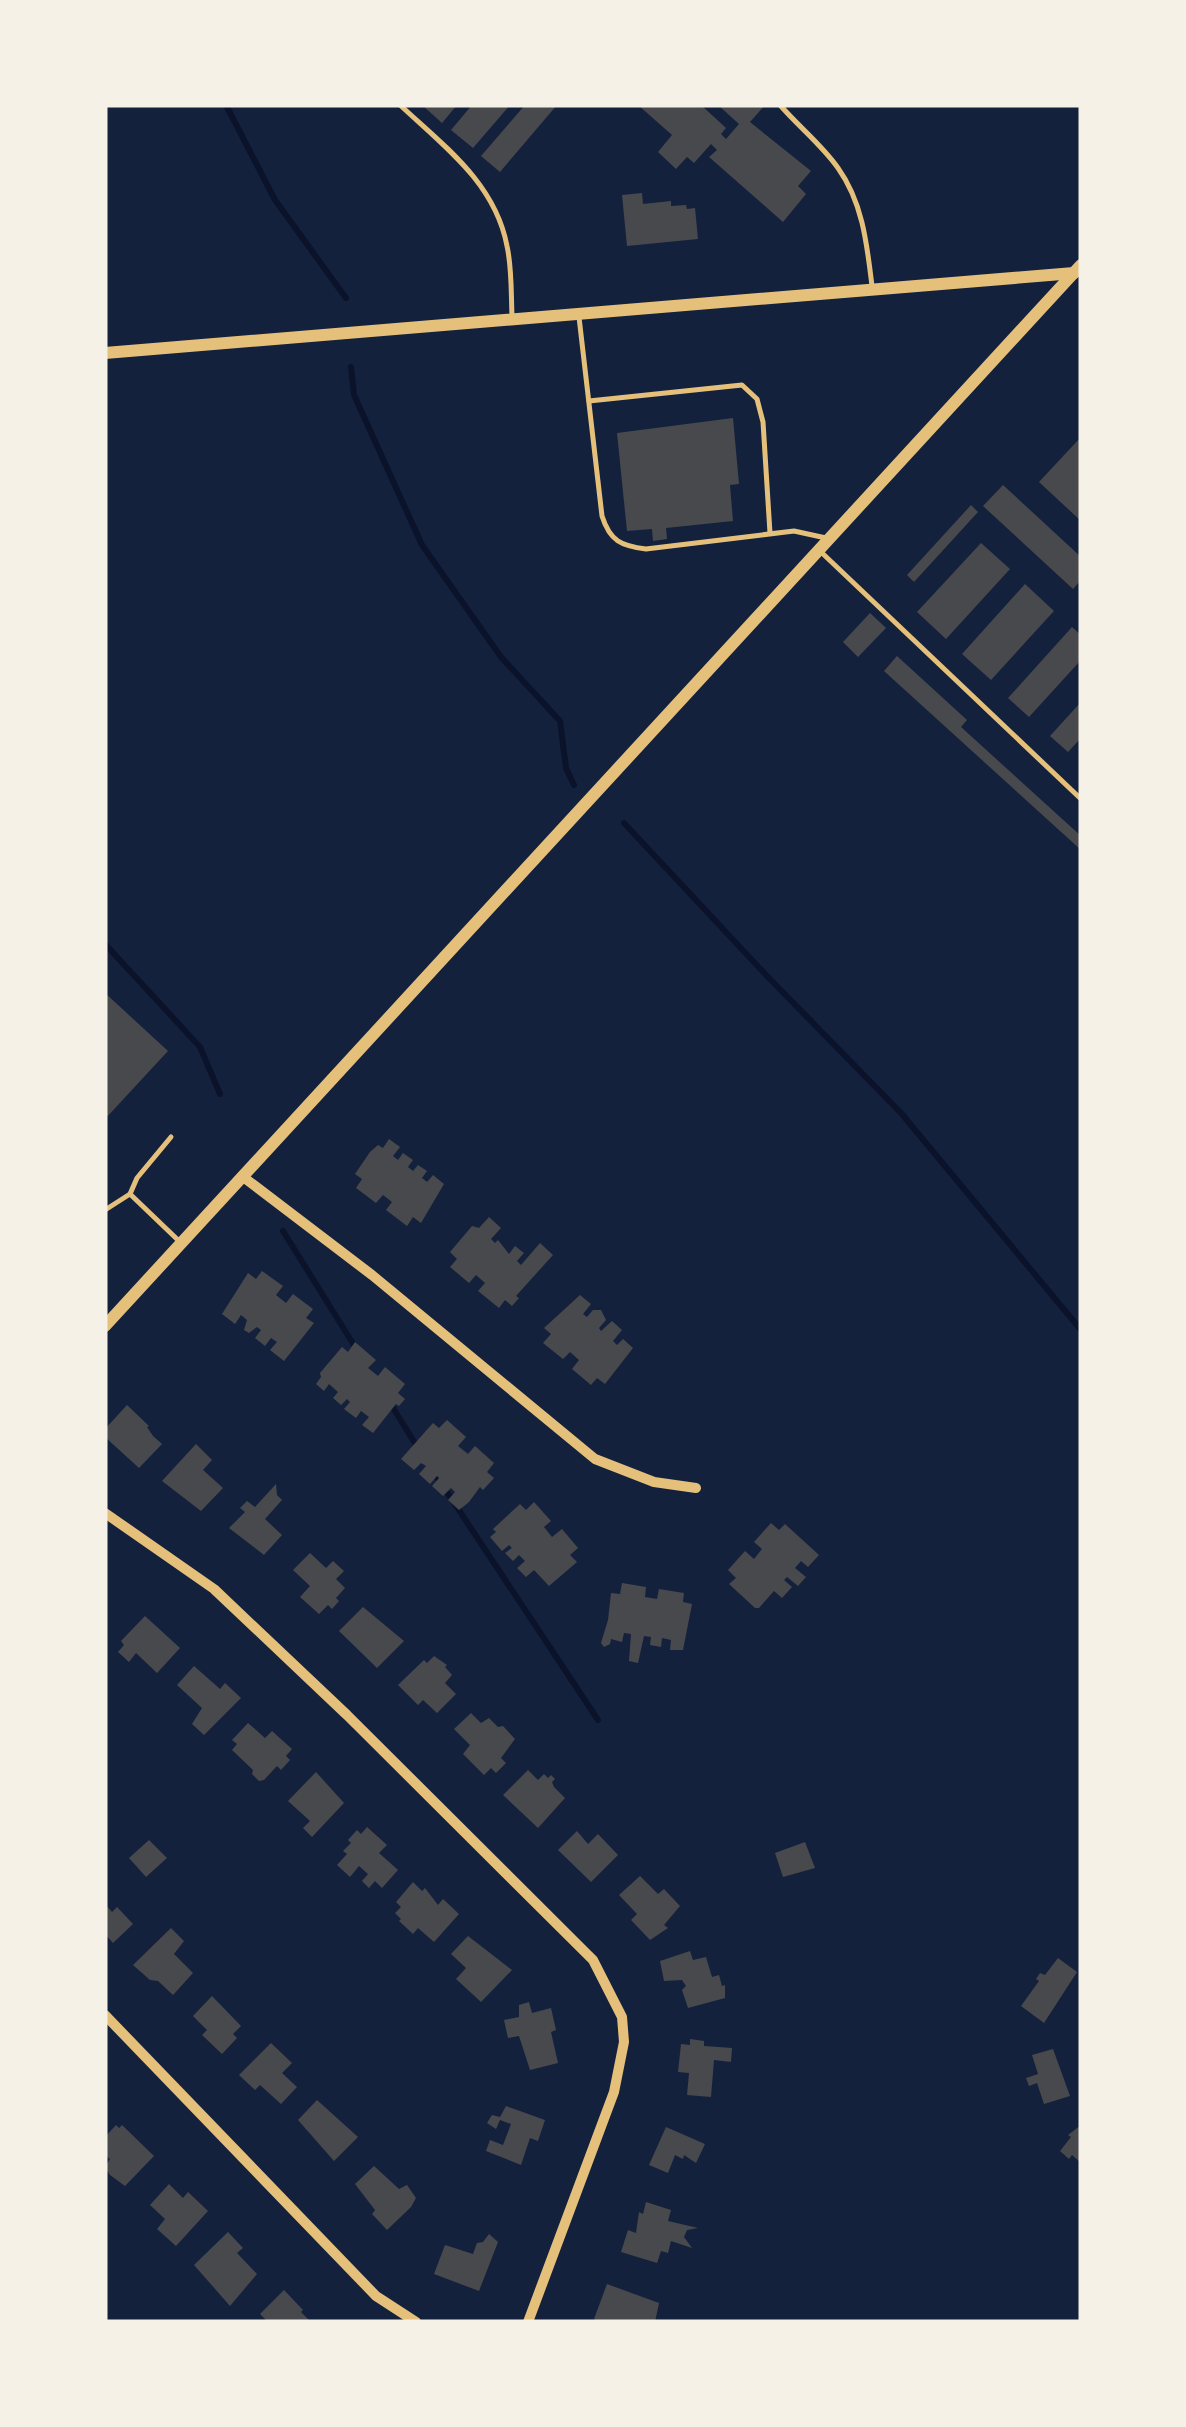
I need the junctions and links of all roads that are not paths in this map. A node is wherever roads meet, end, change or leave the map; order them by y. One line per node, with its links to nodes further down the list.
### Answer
1 (400, 105): 6 (lane)
2 (780, 105): 4 (lane)
3 (1079, 270): 4 (street); 10 (street)
4 (872, 289): 5 (street)
5 (579, 314): 6 (street); 8 (lane)
6 (512, 319): 7 (street)
7 (105, 353)
8 (589, 401): 9 (lane); 9 (lane)
9 (770, 534): 10 (lane)
10 (824, 544): 11 (lane); 13 (street)
11 (1081, 799)
12 (171, 1137): 14 (lane)
13 (242, 1176): 16 (street); 18 (street)
14 (130, 1194): 15 (lane); 16 (lane)
15 (105, 1210)
16 (181, 1243): 17 (street)
17 (105, 1326)
18 (696, 1488)
19 (105, 1513): 22 (street)
20 (105, 2015): 21 (street)
21 (416, 2322)
22 (528, 2322)

